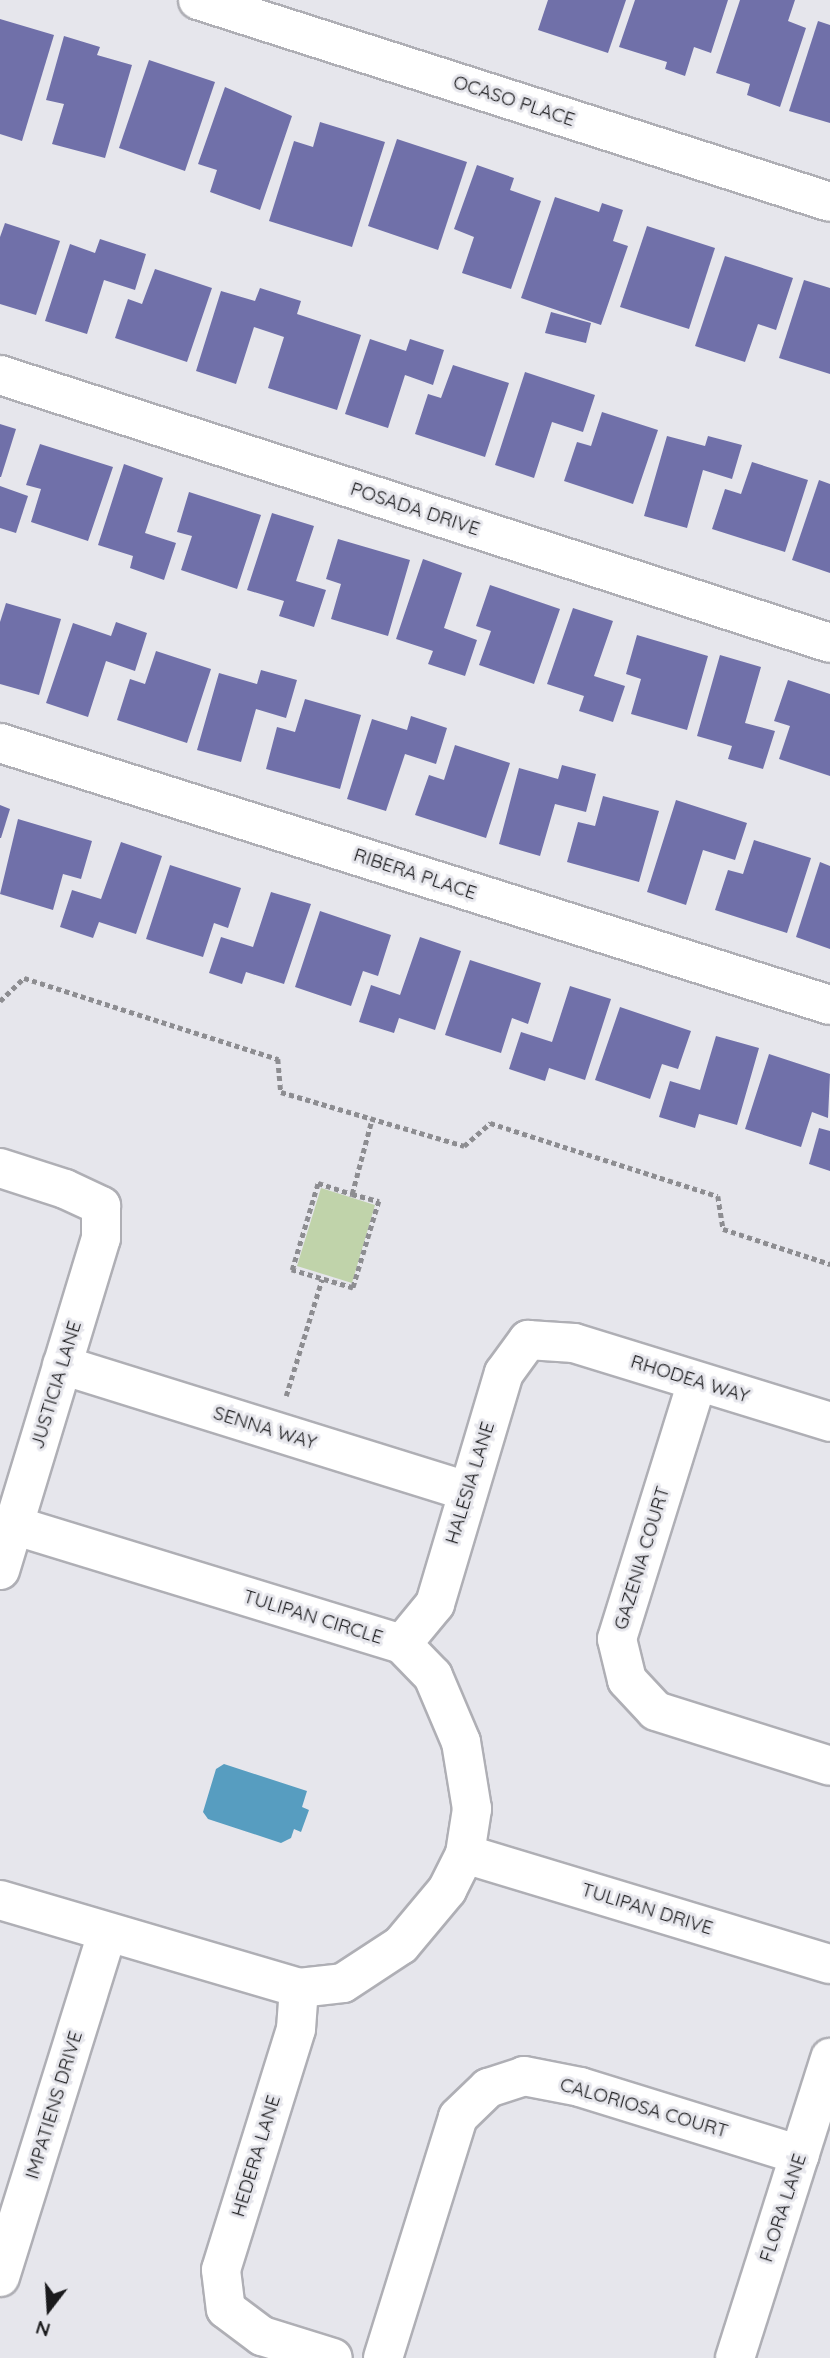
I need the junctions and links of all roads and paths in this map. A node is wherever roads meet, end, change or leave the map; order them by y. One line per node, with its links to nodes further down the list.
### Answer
1 (198, 0): 2 (street, OCASO PLACE)
2 (830, 202)
3 (0, 374): 4 (street, POSADA DRIVE)
4 (830, 643)
5 (0, 743): 7 (street, RIBERA PLACE)
6 (0, 1001): 8 (path)
7 (830, 1005)
8 (372, 1119): 10 (path); 11 (path)
9 (0, 1168): 14 (street, JUSTICIA LANE)
10 (352, 1194): 12 (path); 12 (path)
11 (830, 1264)
12 (321, 1279): 17 (path)
13 (549, 1341): 15 (street, RHODEA WAY); 18 (street, HALESIA LANE)
14 (62, 1365): 17 (street, SENNA WAY); 19 (street, JUSTICIA LANE)
15 (696, 1382): 16 (street, RHODEA WAY); 22 (street, GAZENIA COURT)
16 (830, 1422)
17 (275, 1431): 18 (street, SENNA WAY)
18 (467, 1491): 21 (street, HALESIA LANE)
19 (13, 1525): 20 (street, JUSTICIA LANE); 21 (street, TULIPAN CIRCLE)
20 (0, 1570)
21 (402, 1644): 23 (street, TULIPAN CIRCLE)
22 (830, 1766)
23 (465, 1854): 26 (street, TULIPAN DRIVE); 27 (street, TULIPAN CIRCLE)
24 (0, 1900): 25 (street, TULIPAN CIRCLE)
25 (107, 1933): 27 (street, TULIPAN CIRCLE); 30 (street, IMPATIENS DRIVE)
26 (830, 1964)
27 (299, 1988): 31 (street, HEDERA LANE)
28 (830, 2058): 29 (street, FLORA LANE)
29 (800, 2155): 32 (street, CALORIOSA COURT); 33 (street, FLORA LANE)
30 (0, 2277)
31 (333, 2358)
32 (383, 2358)
33 (735, 2358)

